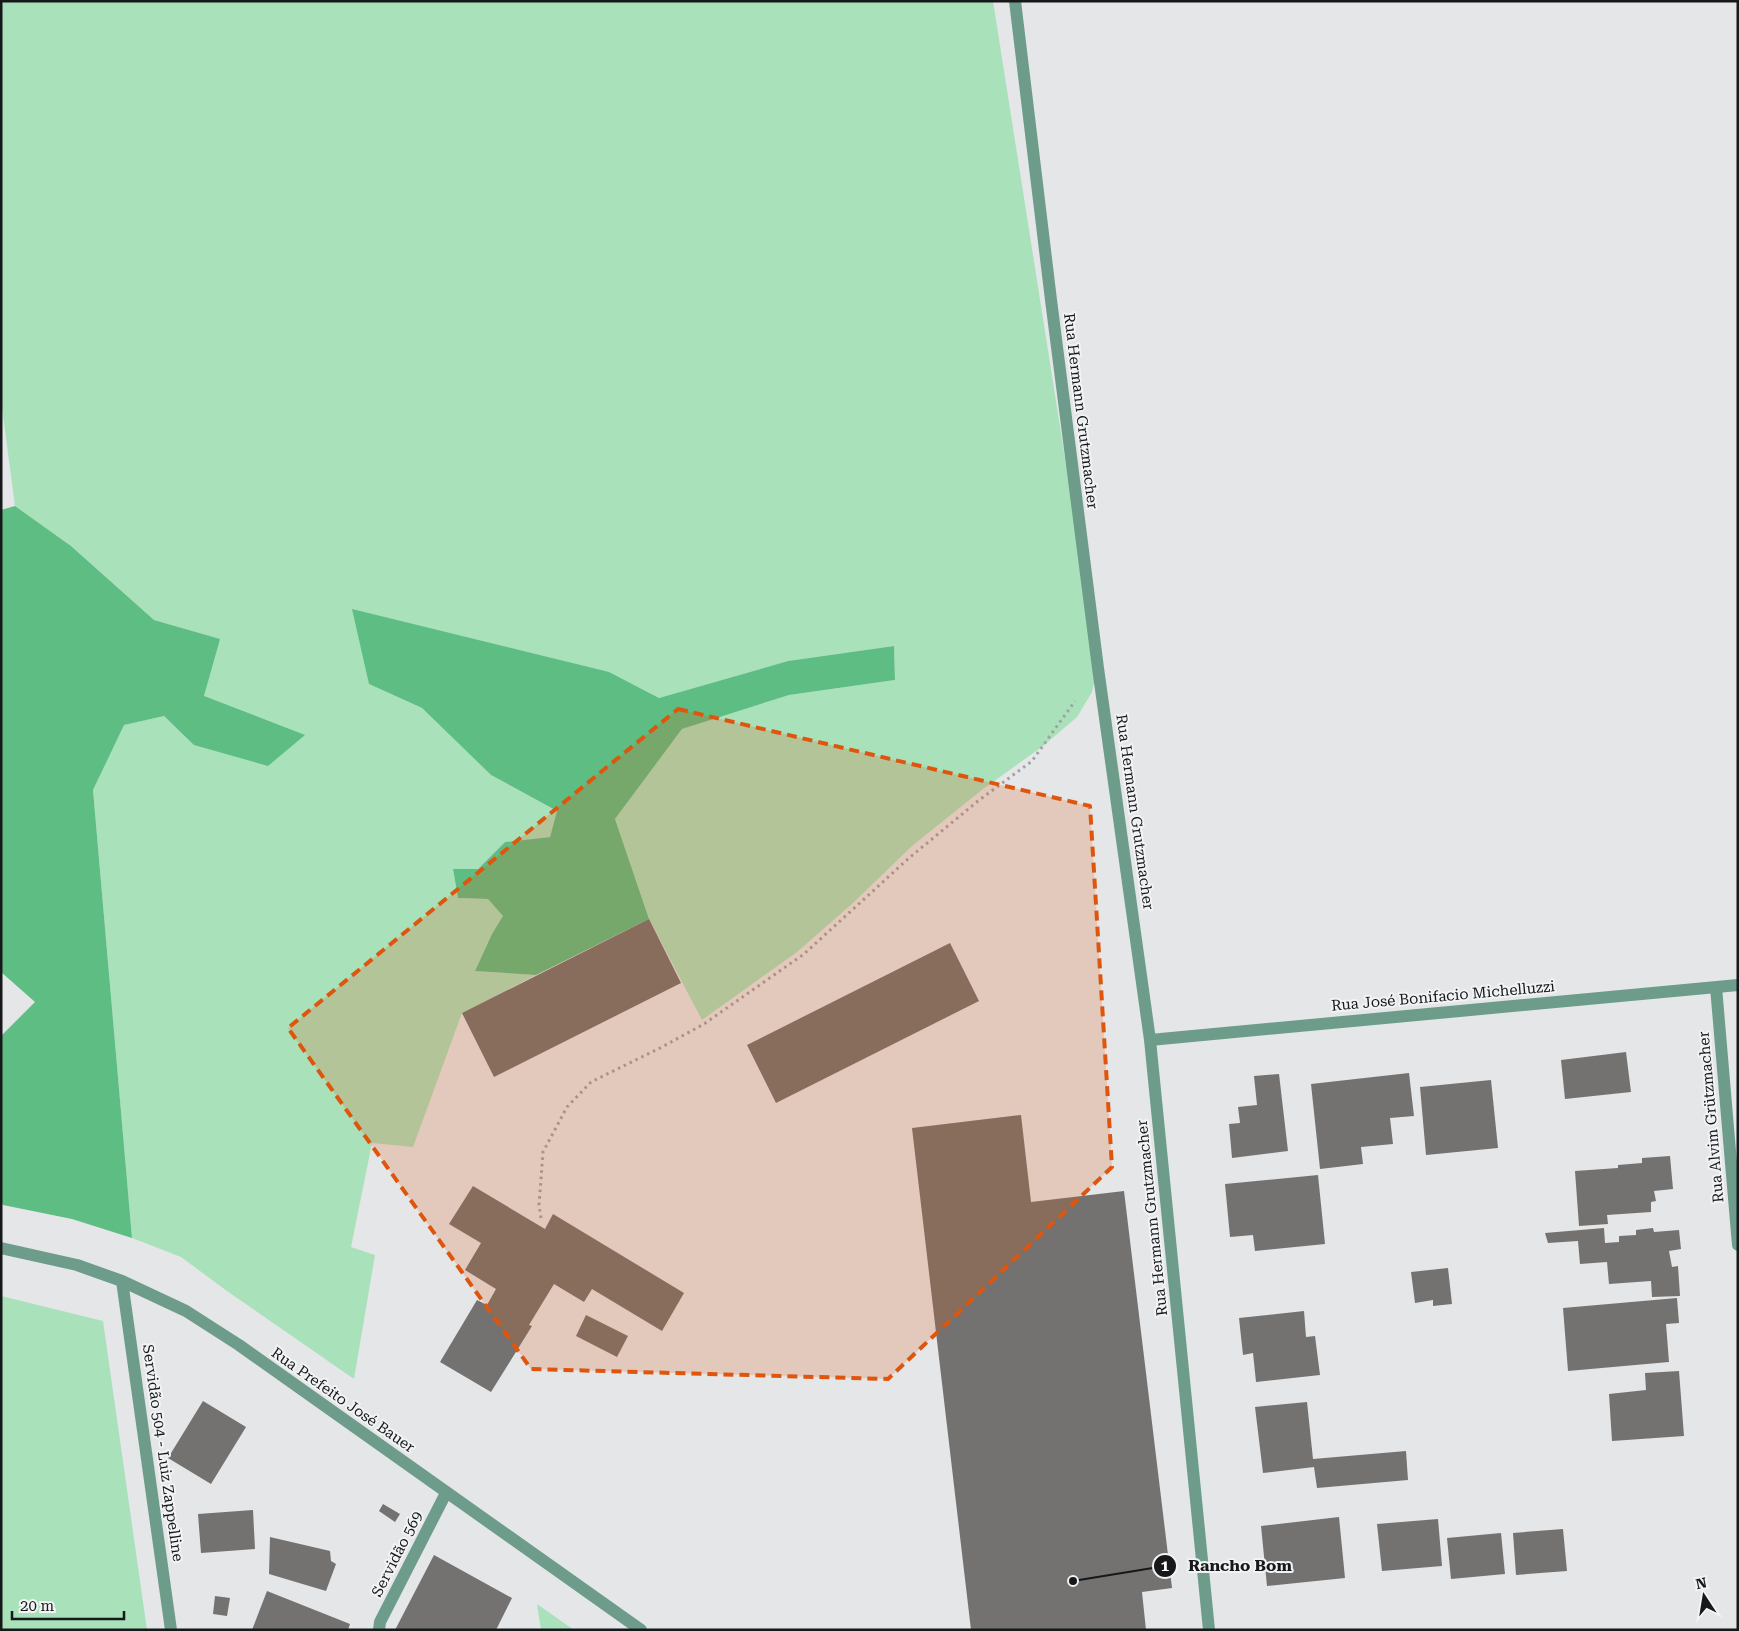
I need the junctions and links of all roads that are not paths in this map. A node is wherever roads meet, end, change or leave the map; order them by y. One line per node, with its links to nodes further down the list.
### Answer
1 (1015, 1): 4 (street, Rua Hermann Grutzmacher)
2 (1738, 985): 3 (street, Rua José Bonifacio Michelluzzi)
3 (1716, 987): 4 (street, Rua José Bonifacio Michelluzzi); 5 (street, Rua Alvim Grützmacher)
4 (1150, 1040): 12 (street, Rua Hermann Grutzmacher)
5 (1738, 1245)
6 (1, 1248): 7 (street, Rua Prefeito José Bauer)
7 (122, 1281): 8 (street, Rua Prefeito José Bauer); 9 (street, Servidão 504 - Luiz Zappelline)
8 (446, 1493): 10 (street, Servidão 569); 11 (street, Rua Prefeito José Bauer)
9 (171, 1630)
10 (379, 1630)
11 (641, 1630)
12 (1210, 1630)

